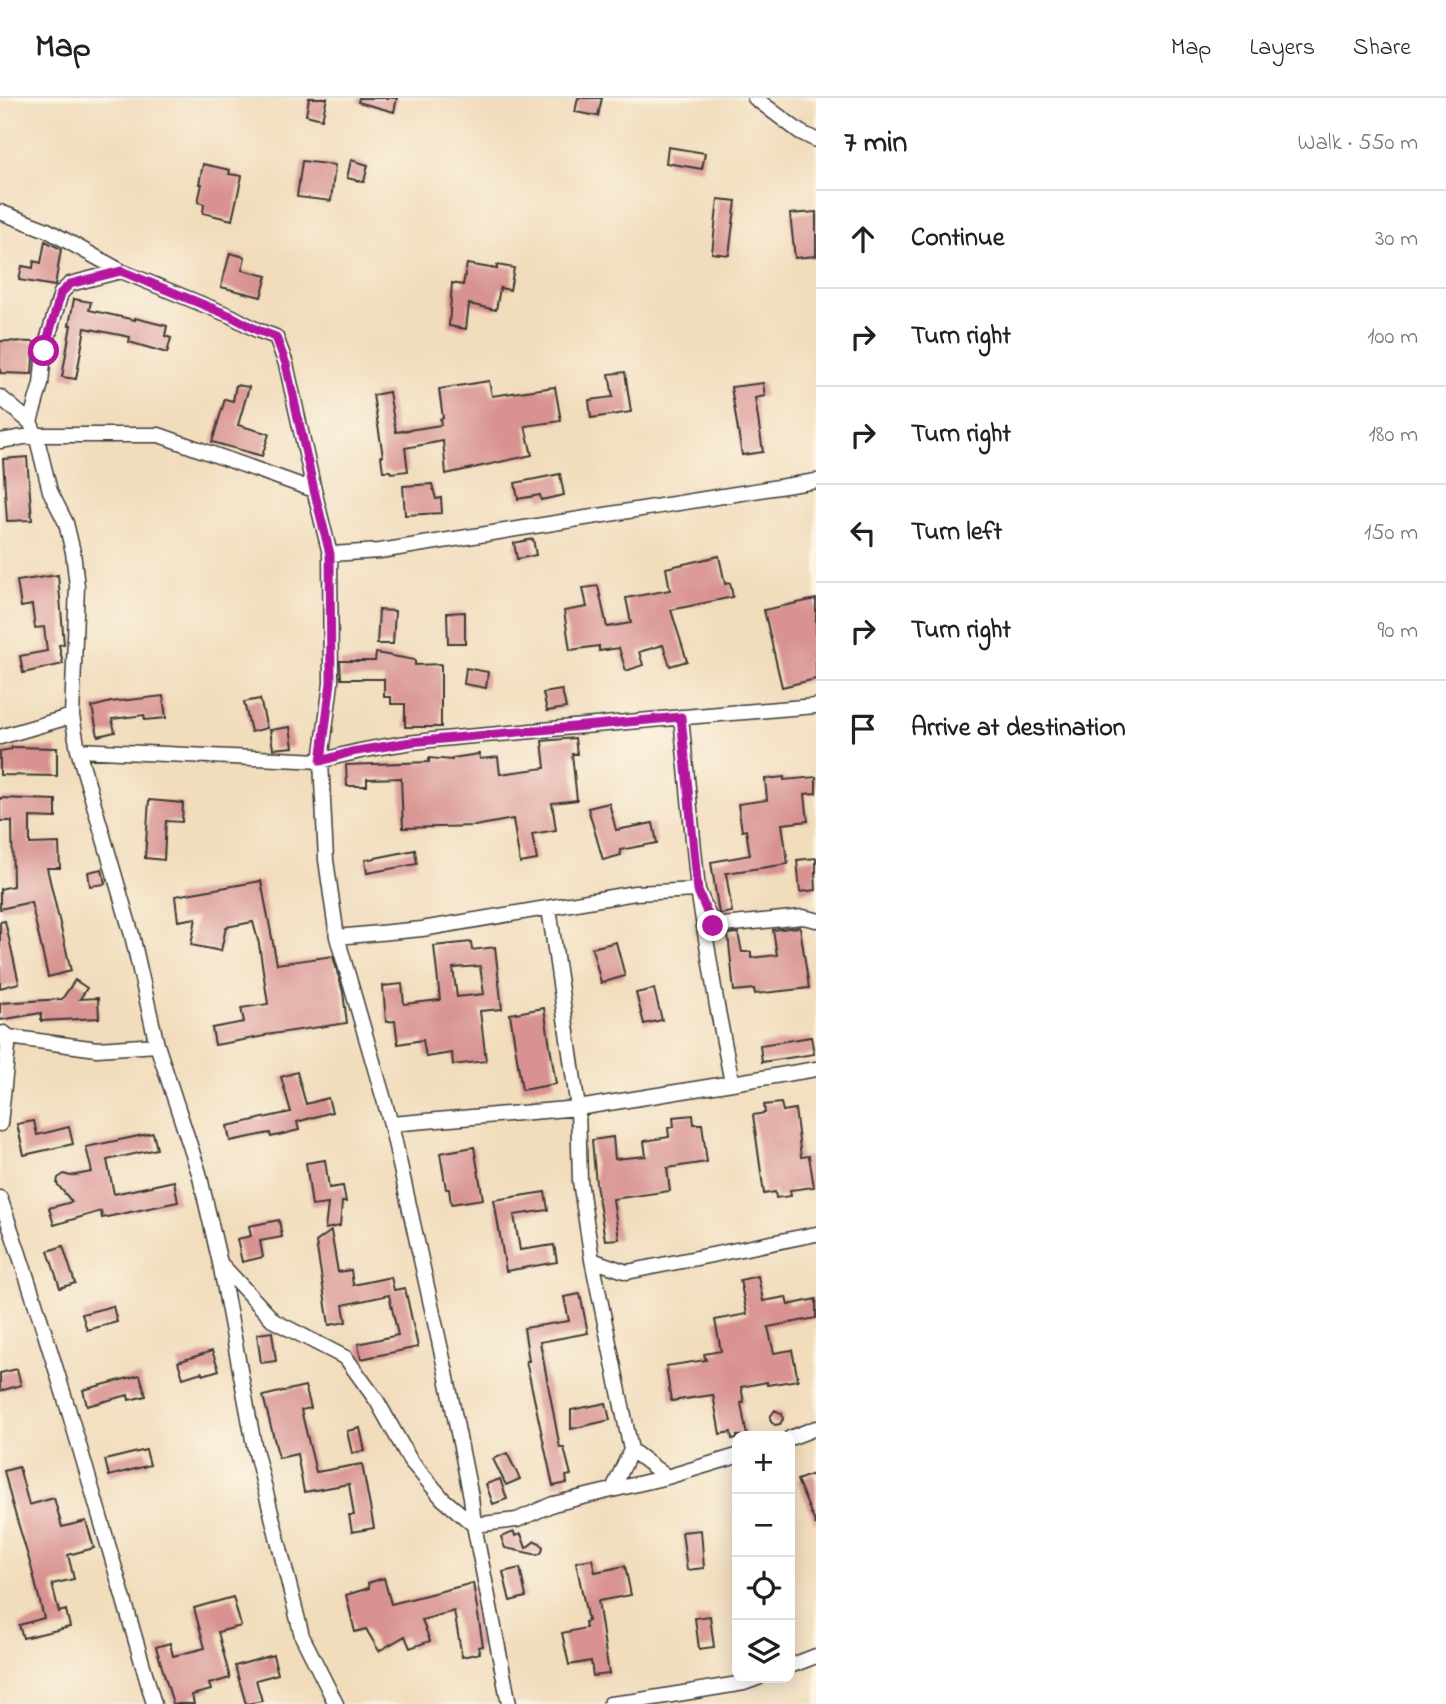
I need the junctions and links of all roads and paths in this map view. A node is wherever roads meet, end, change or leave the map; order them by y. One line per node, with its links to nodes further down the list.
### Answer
1 (755, 98): 2 (street)
2 (816, 140)
3 (0, 212): 4 (street)
4 (121, 271): 6 (street); 9 (street)
5 (0, 397): 6 (street)
6 (33, 429): 7 (street); 9 (street); 12 (street)
7 (0, 442)
8 (816, 481): 10 (street)
9 (314, 490): 10 (street)
10 (330, 554): 16 (street)
11 (816, 706): 13 (street)
12 (72, 716): 14 (street); 15 (street)
13 (681, 717): 16 (street); 17 (street)
14 (0, 737)
15 (78, 750): 16 (street); 22 (street)
16 (321, 761): 20 (street)
17 (698, 891): 18 (street); 19 (street); 24 (street)
18 (549, 908): 20 (street); 25 (street)
19 (816, 920)
20 (337, 937): 27 (street)
21 (3, 1034): 22 (street); 26 (street)
22 (157, 1045): 31 (street)
23 (816, 1069): 24 (street)
24 (732, 1083): 25 (street)
25 (578, 1108): 27 (street); 30 (street)
26 (0, 1124)
27 (391, 1124): 38 (street)
28 (0, 1198): 43 (street)
29 (816, 1234): 30 (street)
30 (592, 1260): 34 (street)
31 (220, 1263): 38 (street); 44 (street)
32 (816, 1428): 33 (street)
33 (795, 1436)
34 (631, 1450): 36 (street); 37 (street)
35 (732, 1458): 36 (street)
36 (667, 1477): 37 (street)
37 (612, 1489): 38 (street)
38 (474, 1525): 45 (street)
39 (816, 1656): 40 (street)
40 (795, 1664)
41 (744, 1683): 42 (street)
42 (636, 1702): 46 (street)
43 (154, 1704)
44 (336, 1704)
45 (509, 1704)
46 (610, 1704)

